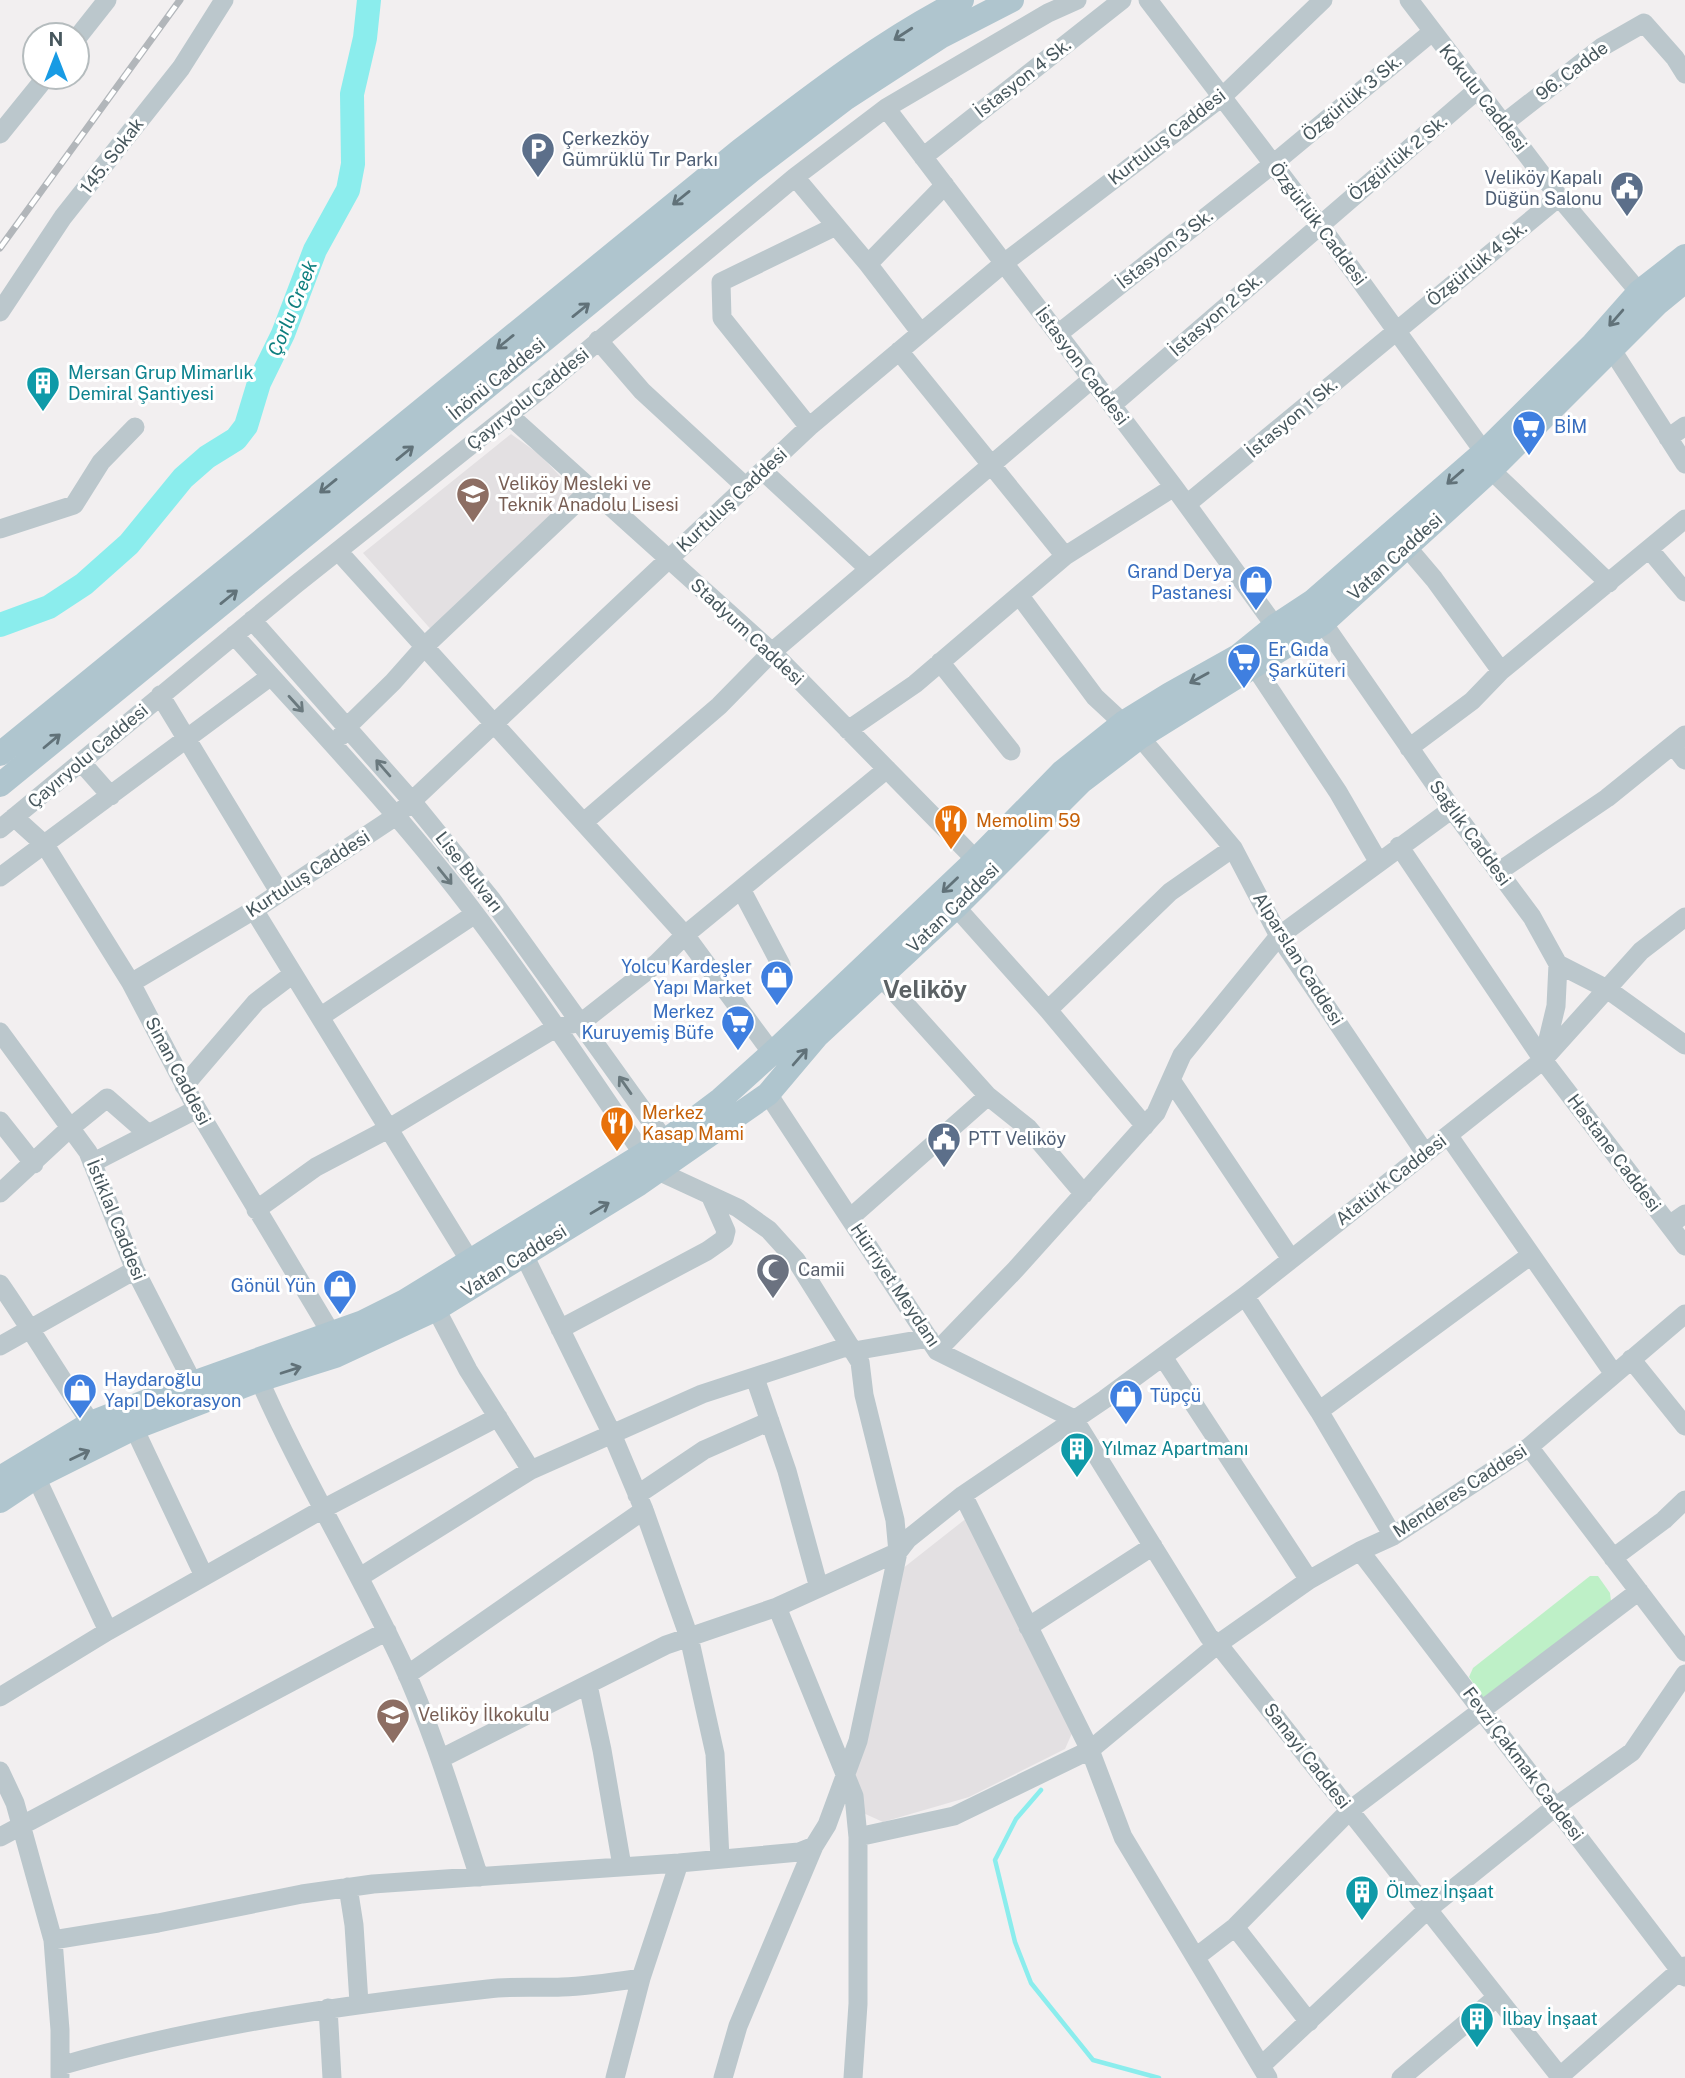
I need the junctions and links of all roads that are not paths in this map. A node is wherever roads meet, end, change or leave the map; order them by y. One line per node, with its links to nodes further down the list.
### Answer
1 (107, 0): 10 (street)
2 (224, 0): 31 (street, 145. Sokak)
3 (962, 0): 83 (main road, one-way to 83)
4 (1012, 0): 86 (main road, İnönü Caddesi, one-way to 4)
5 (1077, 0): 16 (street, Çayıryolu Caddesi)
6 (1122, 0): 19 (street, İstasyon 4 Sk.)
7 (1148, 0): 15 (street, Özgürlük Caddesi)
8 (1323, 0): 15 (street, Kurtuluş Caddesi)
9 (1409, 0): 11 (street, Kokulu Caddesi)
10 (90, 21)
11 (1432, 32): 14 (street, Kokulu Caddesi); 20 (street, Özgürlük 3 Sk.)
12 (1685, 74): 17 (street, 96. Cadde)
13 (35, 91): 18 (street)
14 (1476, 91): 17 (street, Kokulu Caddesi); 24 (street, Özgürlük 2 Sk.)
15 (1222, 97): 20 (street, Özgürlük Caddesi); 27 (street, Kurtuluş Caddesi)
16 (886, 107): 19 (street, İstasyon Caddesi); 21 (street, Çayıryolu Caddesi)
17 (1503, 124): 23 (street, Kokulu Caddesi)
18 (0, 134)
19 (923, 157): 22 (street, İstasyon Caddesi)
20 (1273, 164): 24 (street, Özgürlük Caddesi); 34 (street, İstasyon 3 Sk.)
21 (794, 177): 25 (street); 35 (street, Çayıryolu Caddesi)
22 (945, 185): 27 (street, İstasyon Caddesi); 28 (street)
23 (1559, 198): 30 (street, Kokulu Caddesi); 32 (street, Özgürlük 4 Sk.)
24 (1320, 225): 32 (street, Özgürlük Caddesi); 39 (street, İstasyon 2 Sk.)
25 (836, 226): 28 (street); 43 (street)
26 (1685, 256): 30 (main road, Vatan Caddesi)
27 (1004, 263): 33 (street, Kurtuluş Caddesi); 34 (street, İstasyon Caddesi)
28 (867, 264): 33 (street)
29 (1685, 281): 36 (main road, Vatan Caddesi)
30 (1639, 292): 45 (main road, Vatan Caddesi, one-way to 45)
31 (0, 312)
32 (1396, 331): 45 (street, Özgürlük Caddesi); 52 (street, İstasyon 1 Sk.)
33 (921, 332): 37 (street, Kurtuluş Caddesi)
34 (1058, 334): 38 (street, İstasyon Caddesi)
35 (598, 340): 40 (street, Çayıryolu Caddesi); 49 (street)
36 (1612, 349): 44 (street); 45 (main road, Vatan Caddesi)
37 (899, 351): 43 (street, Kurtuluş Caddesi); 46 (street)
38 (1092, 379): 39 (street, İstasyon Caddesi); 46 (street)
39 (1112, 405): 50 (street, İstasyon Caddesi)
40 (509, 415): 51 (street, Stadyum Caddesi); 57 (street, Çayıryolu Caddesi)
41 (1685, 426): 44 (street)
42 (135, 427): 54 (street)
43 (809, 427): 48 (street, Kurtuluş Caddesi)
44 (1668, 438): 47 (street)
45 (1487, 461): 55 (main road, Vatan Caddesi); 61 (street, Özgürlük Caddesi); 65 (main road, Vatan Caddesi, one-way to 65)
46 (990, 464): 58 (street); 60 (street)
47 (1685, 464)
48 (763, 471): 49 (street, Kurtuluş Caddesi); 60 (street)
49 (746, 487): 59 (street, Kurtuluş Caddesi)
50 (1174, 487): 52 (street, İstasyon Caddesi); 58 (street)
51 (591, 489): 59 (street, Stadyum Caddesi); 67 (street)
52 (1187, 504): 65 (street, İstasyon Caddesi)
53 (1685, 519): 56 (street)
54 (0, 529)
55 (1406, 546): 65 (main road, Vatan Caddesi); 71 (street)
56 (1649, 550): 61 (street); 62 (street)
57 (338, 551): 64 (street, Çayıryolu Caddesi); 67 (street)
58 (1065, 556): 63 (street)
59 (669, 559): 68 (street, Stadyum Caddesi); 74 (street, Kurtuluş Caddesi)
60 (869, 569): 68 (street)
61 (1609, 583): 71 (street)
62 (1685, 592)
63 (1019, 595): 69 (street); 77 (street, Alparslan Caddesi)
64 (252, 620): 66 (street, Çayıryolu Caddesi); 75 (street, Lise Bulvarı)
65 (1299, 624): 70 (main road, Vatan Caddesi); 77 (main road, Vatan Caddesi, one-way to 77); 81 (street, Sağlık Caddesi)
66 (234, 635): 72 (street, Lise Bulvarı); 73 (street, Çayıryolu Caddesi)
67 (425, 646): 74 (street); 75 (street)
68 (772, 652): 76 (street, Stadyum Caddesi); 91 (street)
69 (940, 662): 76 (street); 82 (street)
70 (1255, 667): 77 (main road, Vatan Caddesi); 97 (street)
71 (1501, 671): 81 (street)
72 (271, 676): 78 (street); 79 (street, Lise Bulvarı, one-way to 79)
73 (160, 695): 78 (street); 84 (street, Çayıryolu Caddesi)
74 (494, 723): 88 (street, Kurtuluş Caddesi); 91 (street)
75 (346, 727): 79 (street); 88 (street, Lise Bulvarı, one-way to 75)
76 (848, 730): 85 (street, Stadyum Caddesi)
77 (1132, 730): 95 (street, Alparslan Caddesi); 96 (main road, Vatan Caddesi); 103 (main road, Vatan Caddesi)
78 (188, 738): 87 (street); 101 (street)
79 (334, 747): 90 (street, Lise Bulvarı)
80 (1681, 747): 98 (street)
81 (1409, 748): 89 (street, Sağlık Caddesi)
82 (1011, 751)
83 (0, 754)
84 (81, 762): 87 (street); 92 (street, Çayıryolu Caddesi)
85 (887, 769): 96 (street, Stadyum Caddesi); 100 (street)
86 (0, 785)
87 (111, 796): 93 (street)
88 (411, 800): 90 (street, Kurtuluş Caddesi); 102 (street, Lise Bulvarı)
89 (1452, 809): 94 (street); 98 (street, Sağlık Caddesi)
90 (396, 816): 101 (street, Kurtuluş Caddesi); 105 (street, Lise Bulvarı, one-way to 105)
91 (584, 822): 107 (street)
92 (7, 823): 93 (street, Sinan Caddesi)
93 (45, 845): 99 (street); 113 (street, Sinan Caddesi)
94 (1399, 846): 97 (street); 122 (street, Hastane Caddesi)
95 (1233, 848): 108 (street, Alparslan Caddesi); 115 (street)
96 (976, 860): 121 (main road, Vatan Caddesi, one-way to 121)
97 (1378, 861): 108 (street)
98 (1498, 872): 109 (street, Sağlık Caddesi)
99 (0, 877)
100 (741, 889): 107 (street); 110 (street)
101 (280, 892): 104 (street, Kurtuluş Caddesi)
102 (486, 893): 105 (street); 117 (street, Lise Bulvarı)
103 (956, 907): 112 (main road, Vatan Caddesi); 115 (street)
104 (254, 910): 111 (street); 113 (street, Kurtuluş Caddesi)
105 (475, 914): 116 (street); 118 (street, Lise Bulvarı)
106 (1685, 916): 114 (street, Atatürk Caddesi)
107 (685, 935): 117 (street); 121 (street)
108 (1279, 936): 123 (street); 135 (street, Alparslan Caddesi)
109 (1558, 964): 114 (street); 122 (street)
110 (781, 965)
111 (293, 974): 116 (street); 124 (street)
112 (881, 977): 125 (main road, Vatan Caddesi, one-way to 112); 126 (street)
113 (131, 983): 124 (street, Sinan Caddesi)
114 (1607, 989): 120 (street); 122 (street, Atatürk Caddesi)
115 (1048, 1010): 129 (street)
116 (320, 1017): 131 (street)
117 (582, 1022): 118 (street); 134 (street, Lise Bulvarı, one-way to 117)
118 (557, 1027): 131 (street); 136 (street, Lise Bulvarı)
119 (0, 1032): 130 (street, İstiklal Caddesi)
120 (1685, 1045)
121 (772, 1054): 134 (main road, Vatan Caddesi)
122 (1543, 1060): 133 (street, Atatürk Caddesi); 144 (street, Hastane Caddesi)
123 (1171, 1080): 129 (street); 148 (street)
124 (184, 1086): 127 (street, Sinan Caddesi)
125 (768, 1094): 136 (main road, Vatan Caddesi); 143 (street, Hürriyet Meydanı)
126 (988, 1096): 140 (street); 143 (street)
127 (197, 1110): 132 (street); 142 (street, Sinan Caddesi)
128 (0, 1121): 138 (street)
129 (1145, 1125): 140 (street)
130 (71, 1128): 132 (street); 137 (street, İstiklal Caddesi); 138 (street)
131 (388, 1129): 142 (street); 149 (street)
132 (147, 1133): 137 (street)
133 (1448, 1135): 135 (street, Atatürk Caddesi); 147 (street)
134 (665, 1141): 136 (main road, Vatan Caddesi)
135 (1425, 1153): 148 (street, Atatürk Caddesi)
136 (650, 1162): 141 (street); 146 (main road, Vatan Caddesi, one-way to 136); 149 (main road, Vatan Caddesi)
137 (92, 1163): 150 (street, İstiklal Caddesi)
138 (34, 1164): 139 (street)
139 (0, 1193)
140 (1084, 1194): 158 (street)
141 (710, 1195): 156 (street); 160 (street)
142 (256, 1210): 157 (street, Sinan Caddesi)
143 (850, 1219): 158 (street, Hürriyet Meydanı)
144 (1677, 1219): 145 (street, Hastane Caddesi)
145 (1685, 1246)
146 (524, 1255): 153 (main road, Vatan Caddesi); 156 (street)
147 (1531, 1255): 164 (street); 167 (street)
148 (1291, 1259): 152 (street, Atatürk Caddesi)
149 (470, 1261): 157 (main road, Vatan Caddesi)
150 (135, 1270): 155 (street); 166 (street, İstiklal Caddesi)
151 (0, 1284): 155 (street)
152 (1245, 1296): 161 (street, Atatürk Caddesi); 167 (street)
153 (436, 1309): 163 (main road, Vatan Caddesi, one-way to 153); 168 (street)
154 (1685, 1314): 162 (street, Menderes Caddesi)
155 (32, 1328): 159 (street); 171 (street)
156 (560, 1329): 174 (street)
157 (331, 1333): 163 (main road, Vatan Caddesi)
158 (933, 1344): 160 (street); 169 (street, Hürriyet Meydanı)
159 (0, 1346)
160 (852, 1349): 165 (street); 186 (street)
161 (1163, 1357): 169 (street, Atatürk Caddesi); 191 (street)
162 (1631, 1359): 164 (street, Menderes Caddesi); 172 (street)
163 (256, 1371): 166 (main road, Vatan Caddesi); 173 (main road, Vatan Caddesi); 183 (street)
164 (1614, 1374): 175 (street, Menderes Caddesi)
165 (755, 1378): 170 (street); 174 (street)
166 (193, 1383): 171 (main road, Vatan Caddesi)
167 (1319, 1411): 184 (street)
168 (498, 1417): 176 (street); 183 (street)
169 (1074, 1419): 179 (street, Atatürk Caddesi); 185 (street, Sanayi Caddesi)
170 (770, 1421): 182 (street); 192 (street)
171 (92, 1423): 178 (main road, Vatan Caddesi)
172 (1685, 1426)
173 (134, 1428): 177 (main road, Vatan Caddesi, one-way to 173); 189 (street)
174 (612, 1434): 176 (street); 182 (street)
175 (1529, 1447): 184 (street, Menderes Caddesi); 188 (street)
176 (531, 1470): 190 (street)
177 (36, 1477): 181 (main road, Vatan Caddesi); 196 (street)
178 (0, 1478)
179 (963, 1495): 186 (street, Atatürk Caddesi); 195 (street)
180 (1685, 1500): 188 (street)
181 (0, 1501)
182 (640, 1503): 198 (street); 202 (street)
183 (323, 1509): 189 (street); 190 (street)
184 (1394, 1536): 187 (street, Menderes Caddesi)
185 (1153, 1546): 195 (street); 199 (street, Sanayi Caddesi)
186 (908, 1549): 192 (street, Atatürk Caddesi); 209 (street)
187 (1360, 1551): 191 (street, Menderes Caddesi); 205 (street, Fevzi Çakmak Caddesi)
188 (1614, 1558): 193 (street)
189 (204, 1576): 196 (street)
190 (360, 1577): 197 (street)
191 (1309, 1580): 199 (street, Menderes Caddesi)
192 (819, 1588): 194 (street, Atatürk Caddesi)
193 (1639, 1591): 200 (street); 205 (street)
194 (777, 1607): 198 (street, Atatürk Caddesi); 209 (street)
195 (1028, 1627): 206 (street)
196 (108, 1631): 204 (street)
197 (387, 1631): 202 (street); 212 (street)
198 (689, 1637): 203 (street, Atatürk Caddesi); 216 (street)
199 (1218, 1644): 206 (street, Menderes Caddesi); 211 (street, Sanayi Caddesi)
200 (1685, 1652)
201 (1685, 1674): 210 (street)
202 (407, 1675): 207 (street)
203 (588, 1685): 207 (street, Atatürk Caddesi); 218 (street)
204 (0, 1697)
205 (1482, 1710): 210 (street, Fevzi Çakmak Caddesi); 211 (street)
206 (1090, 1750): 214 (street, Menderes Caddesi); 224 (street)
207 (440, 1759): 219 (street)
208 (0, 1771): 212 (street)
209 (845, 1779): 214 (street); 215 (street)
210 (1555, 1807): 221 (street); 225 (street, Fevzi Çakmak Caddesi)
211 (1350, 1810): 221 (street, Sanayi Caddesi); 222 (street)
212 (22, 1826): 213 (street); 223 (street)
213 (0, 1837)
214 (858, 1837): 237 (street)
215 (814, 1846): 216 (street); 236 (street)
216 (720, 1859): 217 (street)
217 (679, 1863): 218 (street); 226 (street)
218 (622, 1866): 219 (street)
219 (479, 1877): 220 (street)
220 (348, 1887): 223 (street); 228 (street)
221 (1427, 1910): 227 (street, Sanayi Caddesi); 230 (street)
222 (1234, 1927): 224 (street); 230 (street)
223 (53, 1940): 231 (street)
224 (1196, 1957): 232 (street)
225 (1683, 1971): 233 (street)
226 (640, 1978): 228 (street); 235 (street)
227 (1497, 1997): 233 (street, Sanayi Caddesi); 238 (street)
228 (359, 2003): 229 (street)
229 (328, 2008): 231 (street); 234 (street)
230 (1309, 2022): 232 (street)
231 (60, 2072)
232 (1265, 2072)
233 (1559, 2077)
234 (332, 2078)
235 (615, 2078)
236 (723, 2078)
237 (853, 2078)
238 (1401, 2078)

